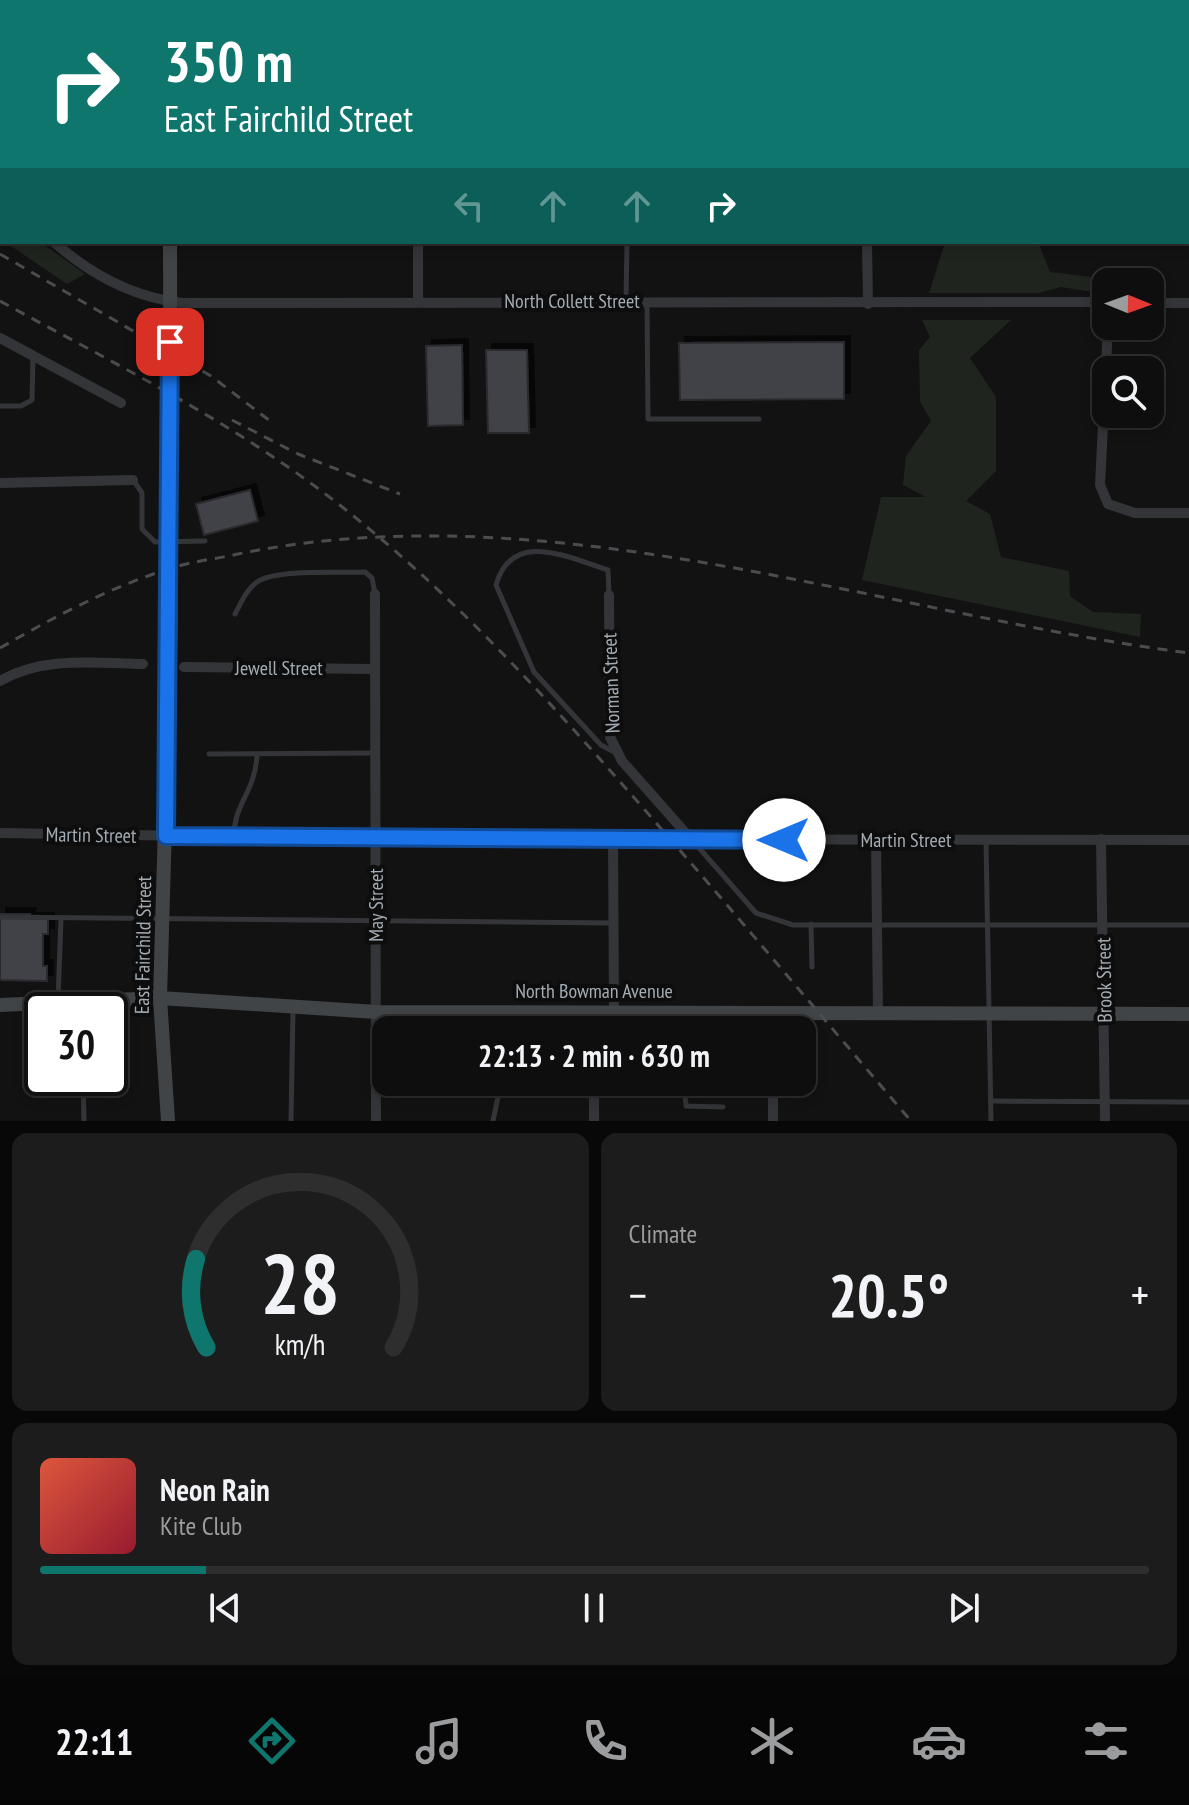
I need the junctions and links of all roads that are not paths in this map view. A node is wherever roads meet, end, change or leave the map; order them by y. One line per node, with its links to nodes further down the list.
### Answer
1 (57, 244): 8 (street, North Collett Street)
2 (418, 244): 8 (street)
3 (627, 244): 6 (lane)
4 (867, 244): 12 (street)
5 (170, 246): 35 (street, East Fairchild Street)
6 (626, 301): 7 (street, North Collett Street); 8 (street, North Collett Street)
7 (647, 301): 12 (street, North Collett Street); 18 (lane)
8 (418, 302)
9 (1092, 302): 12 (street, North Collett Street)
10 (1164, 303): 11 (street)
11 (1189, 303)
12 (868, 304)
13 (0, 338): 15 (street)
14 (1107, 340): 21 (street)
15 (33, 356): 16 (street); 17 (lane)
16 (121, 403)
17 (0, 406)
18 (759, 419)
19 (133, 480): 20 (street); 22 (lane)
20 (0, 483)
21 (1189, 513)
22 (205, 541)
23 (375, 594): 25 (lane); 28 (street, May Street)
24 (609, 595): 32 (street, Norman Street); 32 (lane)
25 (235, 614)
26 (143, 664): 29 (street)
27 (184, 667): 28 (street, Jewell Street)
28 (374, 669): 30 (street, May Street)
29 (0, 681)
30 (374, 753): 33 (lane); 38 (street, May Street)
31 (209, 754): 33 (lane)
32 (618, 754): 39 (street, Norman Street)
33 (257, 755): 36 (lane)
34 (0, 833): 35 (street, Martin Street)
35 (166, 836): 36 (street, Martin Street); 46 (street, East Fairchild Street)
36 (234, 837): 38 (street, Martin Street)
37 (613, 838): 38 (street, Martin Street); 39 (street, Martin Street); 48 (street)
38 (375, 839): 47 (street, May Street)
39 (691, 839): 41 (street, Martin Street); 49 (lane)
40 (1101, 839): 42 (street, Martin Street); 43 (street, Martin Street); 52 (street, Brook Street)
41 (876, 840): 42 (street, Martin Street); 51 (street)
42 (986, 840): 50 (lane)
43 (1189, 840)
44 (0, 917): 45 (lane)
45 (61, 919): 46 (lane); 55 (lane)
46 (162, 920): 47 (lane); 56 (street, East Fairchild Street)
47 (376, 923): 48 (lane); 65 (street, May Street)
48 (613, 923): 63 (street)
49 (811, 924): 51 (lane); 54 (lane)
50 (988, 924): 51 (lane); 52 (lane); 68 (lane)
51 (877, 925): 67 (street)
52 (1103, 925): 53 (lane); 69 (street, Brook Street)
53 (1189, 925)
54 (812, 967)
55 (58, 992)
56 (160, 998): 57 (street, North Bowman Avenue); 60 (street, North Bowman Avenue); 85 (street, East Fairchild Street)
57 (128, 1002)
58 (0, 1005): 59 (street, North Bowman Avenue)
59 (24, 1005)
60 (293, 1008): 65 (street, North Bowman Avenue); 86 (lane)
61 (502, 1011): 62 (street, North Bowman Avenue); 65 (street, North Bowman Avenue); 71 (lane)
62 (594, 1011): 63 (street, North Bowman Avenue); 72 (street)
63 (614, 1011): 64 (street, North Bowman Avenue)
64 (681, 1011): 66 (street, North Bowman Avenue); 73 (lane)
65 (376, 1012): 87 (street, May Street)
66 (772, 1012): 67 (street, North Bowman Avenue); 74 (street)
67 (878, 1013): 68 (street, North Bowman Avenue)
68 (989, 1013): 69 (street, North Bowman Avenue); 80 (lane)
69 (1104, 1013): 70 (street, North Bowman Avenue); 81 (street, Brook Street)
70 (1189, 1014)
71 (502, 1016)
72 (594, 1016)
73 (682, 1016)
74 (772, 1016)
75 (83, 1096): 84 (lane)
76 (498, 1096): 88 (lane)
77 (594, 1096): 89 (street)
78 (685, 1096): 83 (lane)
79 (773, 1096): 90 (street)
80 (991, 1101): 81 (lane); 91 (lane)
81 (1105, 1102): 82 (lane); 92 (street, Brook Street)
82 (1189, 1102)
83 (723, 1107)
84 (84, 1121)
85 (168, 1121)
86 (291, 1121)
87 (376, 1121)
88 (493, 1121)
89 (594, 1121)
90 (773, 1121)
91 (991, 1121)
92 (1105, 1121)

